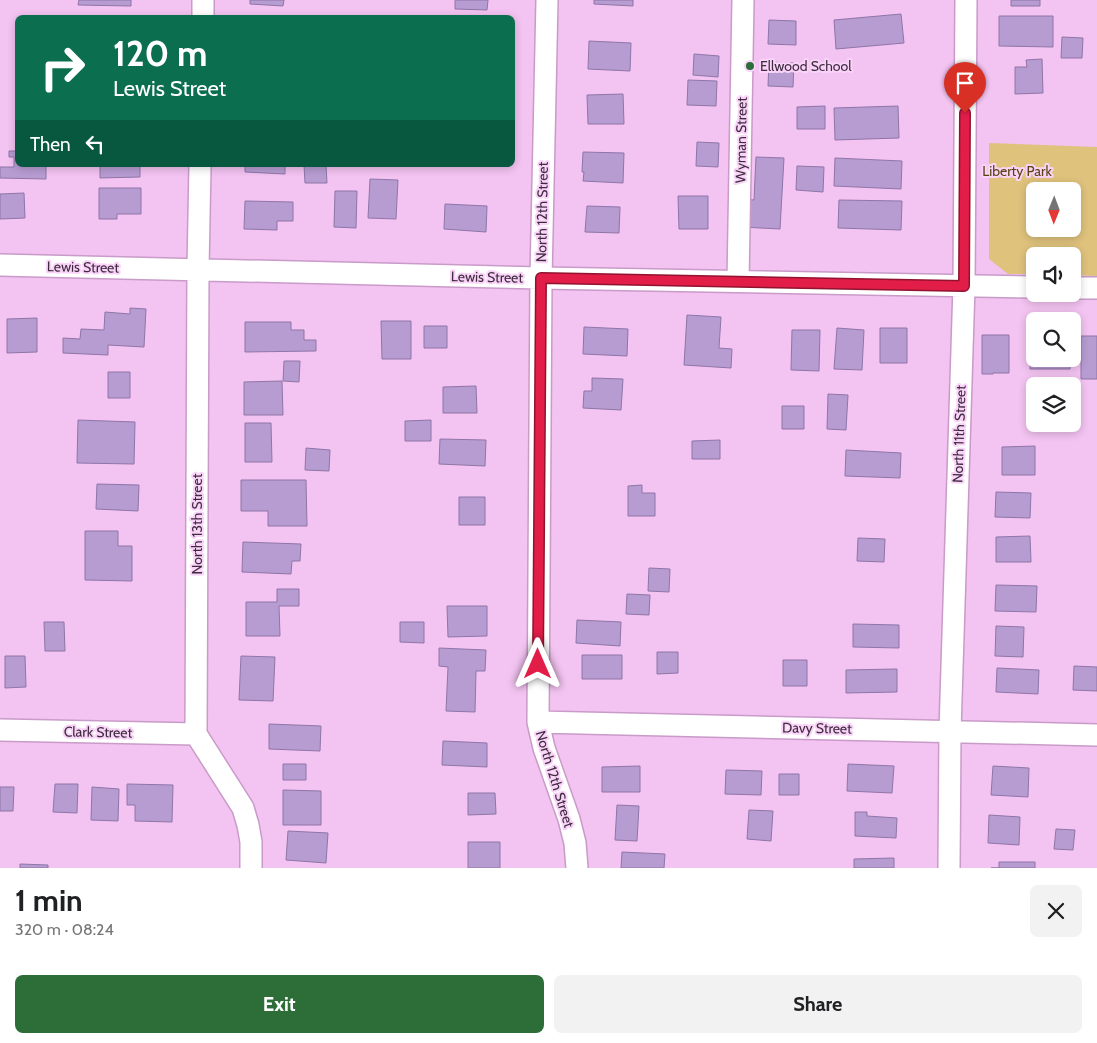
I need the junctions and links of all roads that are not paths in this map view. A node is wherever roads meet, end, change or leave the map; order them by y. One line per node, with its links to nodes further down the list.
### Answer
1 (203, 0): 5 (street)
2 (547, 0): 9 (street, North 12th Street)
3 (743, 0): 10 (street, Wyman Street)
4 (966, 0): 11 (street, North 11th Street)
5 (203, 15)
6 (200, 167): 8 (street, North 13th Street)
7 (0, 265): 8 (street, Lewis Street)
8 (198, 270): 9 (street, Lewis Street); 18 (street, North 13th Street)
9 (541, 278): 10 (street, Lewis Street); 15 (street, North 12th Street)
10 (738, 281): 11 (street, Lewis Street)
11 (964, 286): 12 (street, Lewis Street); 17 (street, North 11th Street)
12 (1026, 287)
13 (1081, 288): 14 (street)
14 (1097, 288)
15 (538, 722): 17 (street, Davy Street); 21 (street, North 12th Street)
16 (0, 730): 18 (street, Clark Street)
17 (950, 731): 19 (street, Davy Street); 22 (street, North 11th Street)
18 (196, 734): 20 (street)
19 (1097, 735)
20 (251, 868)
21 (577, 868)
22 (949, 868)

